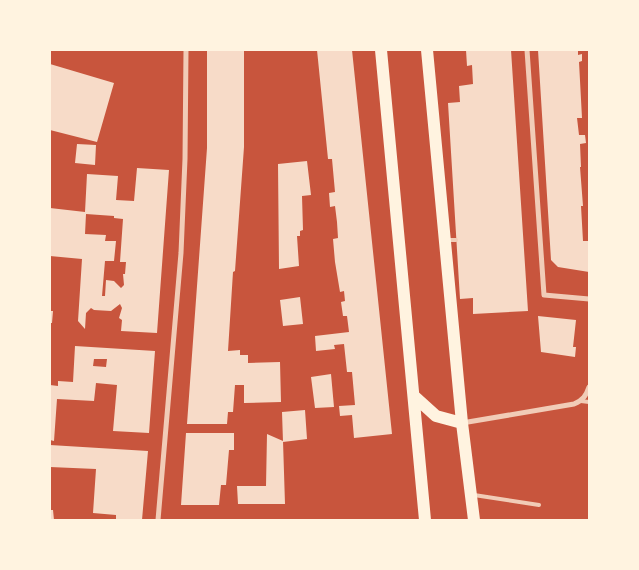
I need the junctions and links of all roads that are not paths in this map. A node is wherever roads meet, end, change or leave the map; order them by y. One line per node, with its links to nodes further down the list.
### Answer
1 (186, 50): 13 (street)
2 (381, 50): 7 (main road)
3 (427, 50): 10 (main road)
4 (527, 50): 5 (street)
5 (589, 298)
6 (589, 387): 8 (street)
7 (415, 397): 10 (main road); 14 (main road)
8 (581, 401): 9 (lane); 10 (street)
9 (589, 402)
10 (462, 423): 11 (main road)
11 (471, 495): 12 (lane); 15 (main road)
12 (539, 505)
13 (158, 520)
14 (425, 520)
15 (474, 520)

